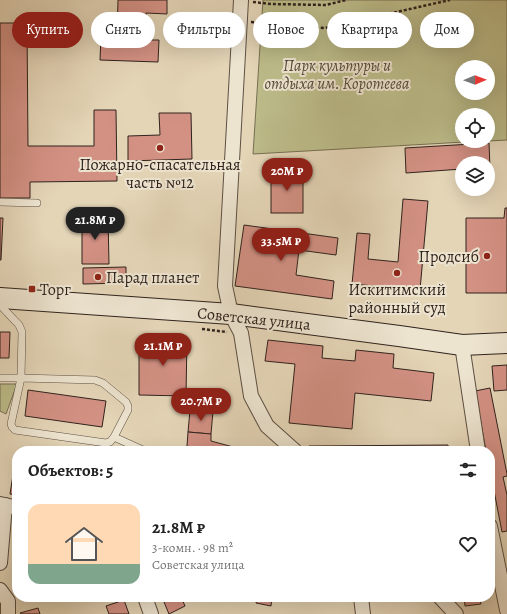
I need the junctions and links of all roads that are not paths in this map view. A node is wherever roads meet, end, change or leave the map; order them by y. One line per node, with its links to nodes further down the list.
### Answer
1 (241, 0): 6 (street)
2 (0, 202): 3 (lane)
3 (36, 203)
4 (0, 298): 6 (main road, Советская улица)
5 (0, 305): 10 (lane)
6 (231, 314): 8 (main road, Советская улица); 13 (street)
7 (507, 342): 8 (main road, Советская улица)
8 (462, 345): 14 (street)
9 (0, 378): 10 (lane)
10 (21, 378): 11 (lane); 11 (lane)
11 (114, 437): 12 (lane)
12 (134, 446)
13 (289, 446)
14 (477, 446)
15 (7, 506): 17 (street)
16 (495, 551): 22 (street)
17 (0, 563)
18 (0, 590): 23 (street)
19 (147, 602): 24 (street)
20 (362, 602): 25 (street)
21 (445, 602): 26 (street)
22 (507, 610)
23 (8, 614)
24 (151, 614)
25 (363, 614)
26 (456, 614)

